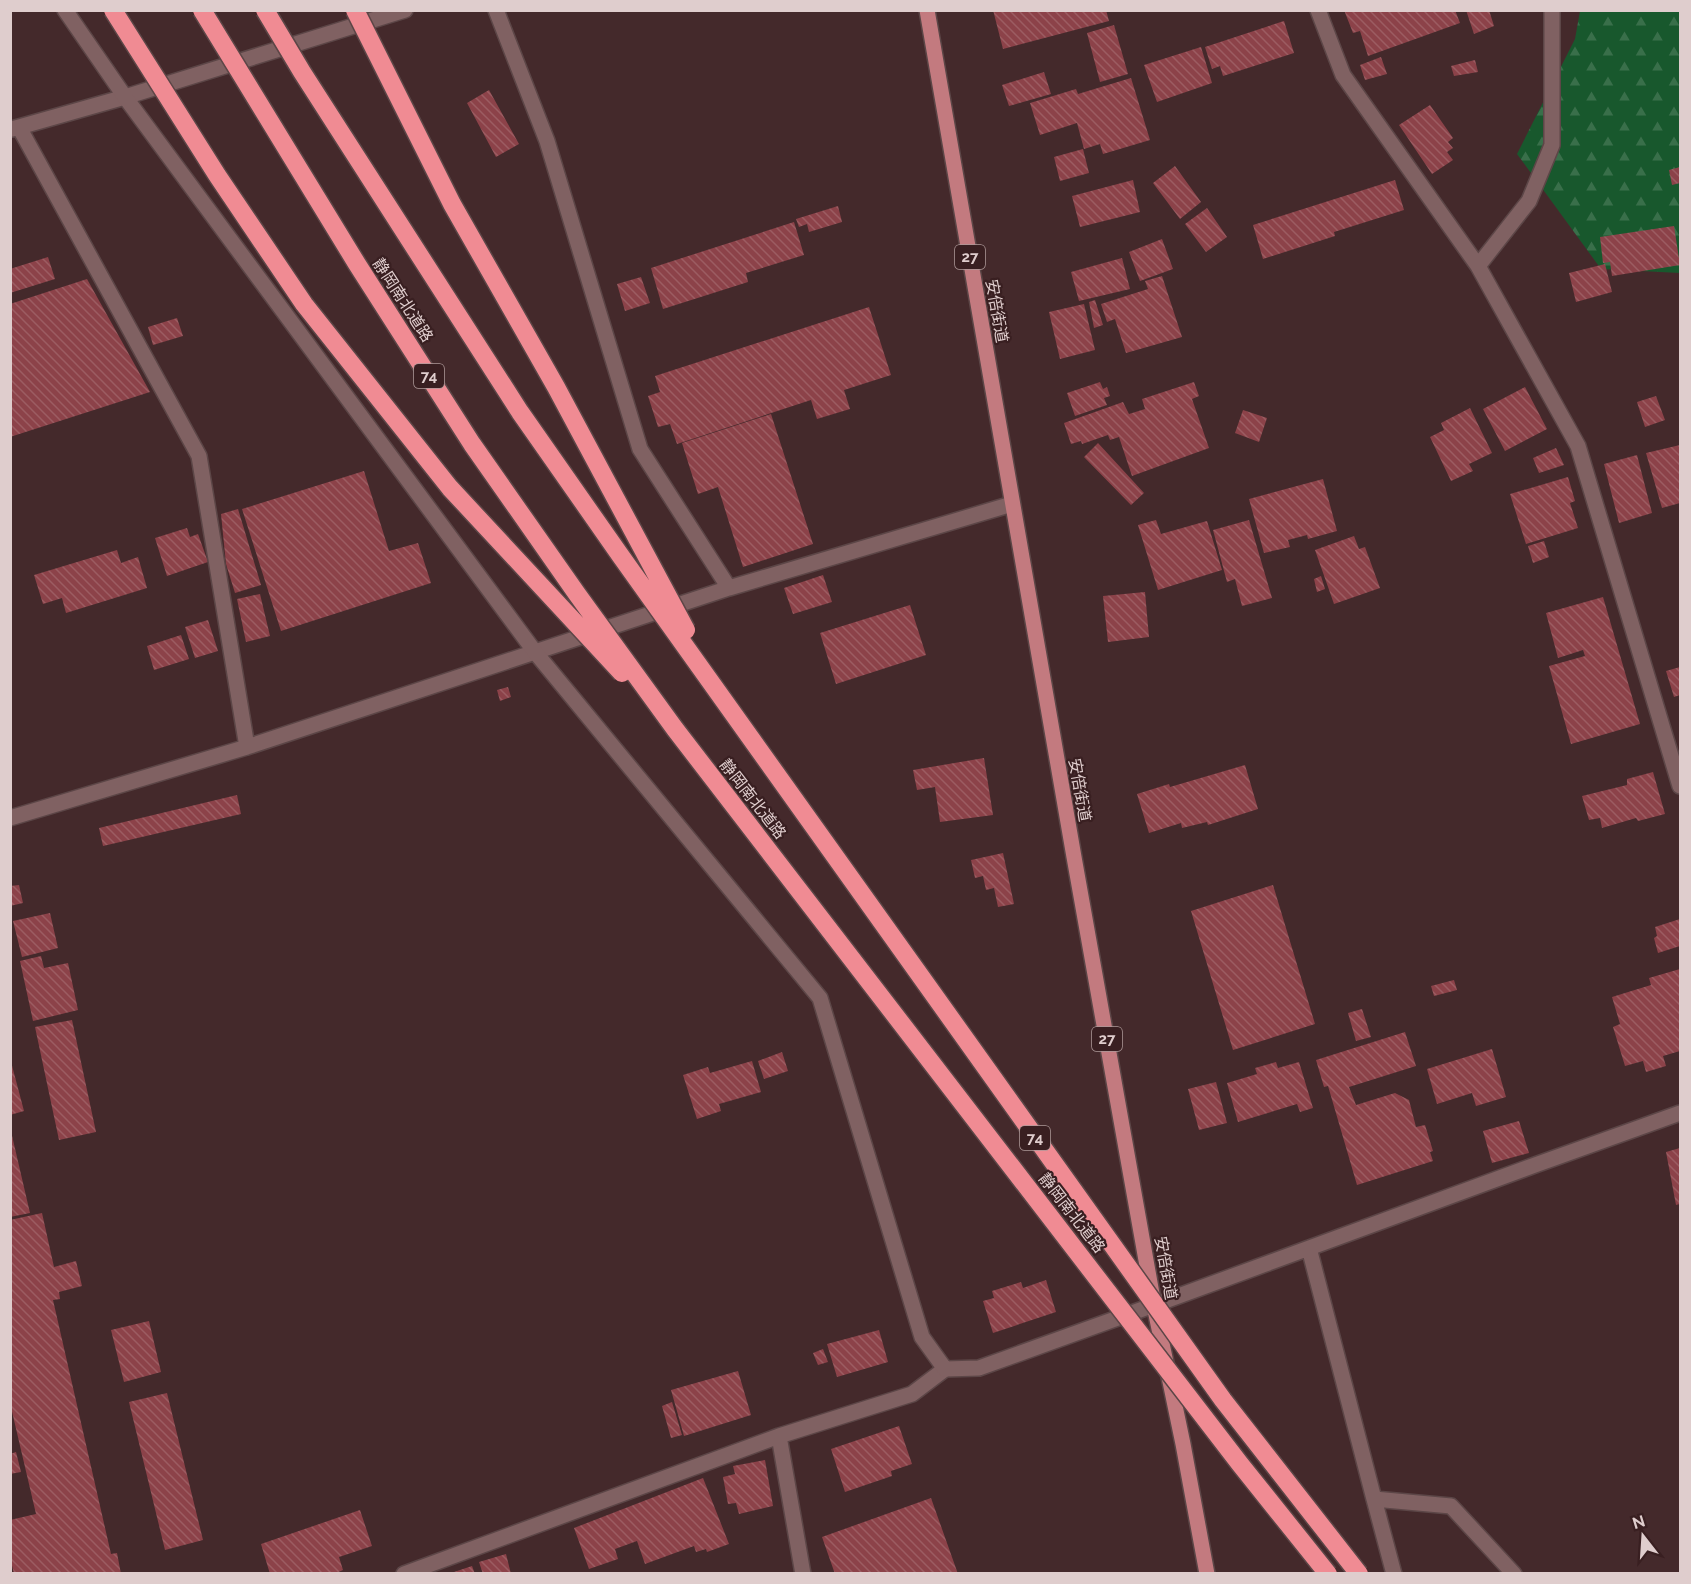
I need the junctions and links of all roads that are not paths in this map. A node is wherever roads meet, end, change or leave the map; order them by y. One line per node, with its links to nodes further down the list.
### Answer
1 (65, 10): 11 (street)
2 (113, 10): 18 (highway, bridge)
3 (202, 10): 18 (highway, 静岡南北道路 / 74, bridge)
4 (265, 10): 17 (highway, 静岡南北道路 / 74, bridge)
5 (355, 10): 17 (highway, bridge)
6 (405, 10): 11 (street)
7 (496, 10): 15 (street)
8 (927, 10): 14 (main road, 安倍街道 / 27)
9 (1318, 10): 13 (street)
10 (1552, 10): 13 (street)
11 (125, 97): 12 (street); 16 (street)
12 (15, 128): 19 (street)
13 (1478, 266): 20 (street)
14 (1012, 504): 15 (street); 24 (main road, 安倍街道 / 27)
15 (729, 588): 16 (street)
16 (535, 652): 19 (street); 25 (street)
17 (720, 695): 32 (highway, 静岡南北道路 / 74, bridge)
18 (675, 729): 31 (highway, 静岡南北道路 / 74, bridge)
19 (247, 747): 21 (street)
20 (1680, 786)
21 (10, 818)
22 (1680, 1113): 23 (street)
23 (1309, 1248): 24 (street); 27 (street)
24 (1154, 1305): 25 (street); 30 (main road, 安倍街道 / 27)
25 (945, 1369): 26 (street)
26 (778, 1436): 28 (street); 29 (street)
27 (1374, 1499): 33 (street); 34 (street)
28 (404, 1574)
29 (803, 1574)
30 (1207, 1574)
31 (1328, 1574)
32 (1359, 1574)
33 (1394, 1574)
34 (1514, 1574)

